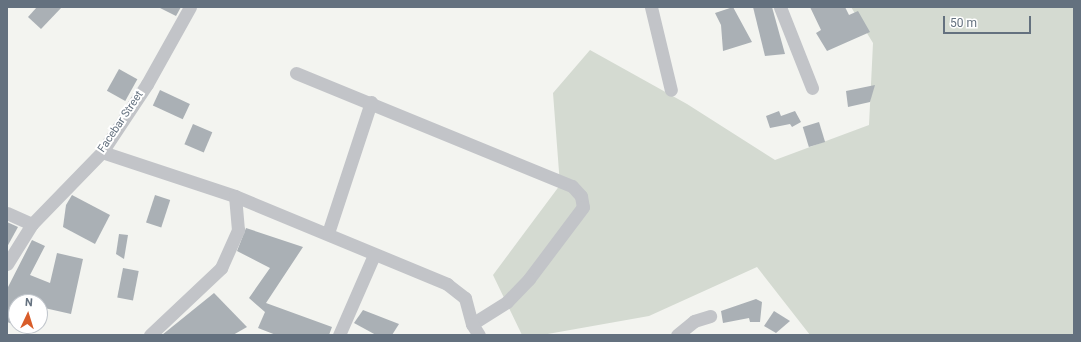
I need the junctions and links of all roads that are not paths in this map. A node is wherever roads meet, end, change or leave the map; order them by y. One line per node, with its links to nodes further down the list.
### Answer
1 (190, 7): 8 (street, Facebar Street)
2 (651, 7): 6 (street)
3 (780, 7): 5 (street)
4 (296, 73): 7 (street)
5 (812, 88)
6 (671, 90)
7 (371, 102): 12 (street); 16 (street)
8 (102, 152): 9 (street); 11 (street, Facebar Street)
9 (235, 196): 12 (street); 17 (street)
10 (7, 213): 11 (street)
11 (32, 224): 14 (street, Facebar Street)
12 (328, 233): 13 (street)
13 (374, 255): 16 (street); 18 (street)
14 (7, 264)
15 (710, 316): 19 (street)
16 (476, 330)
17 (150, 335)
18 (339, 335)
19 (677, 335)

